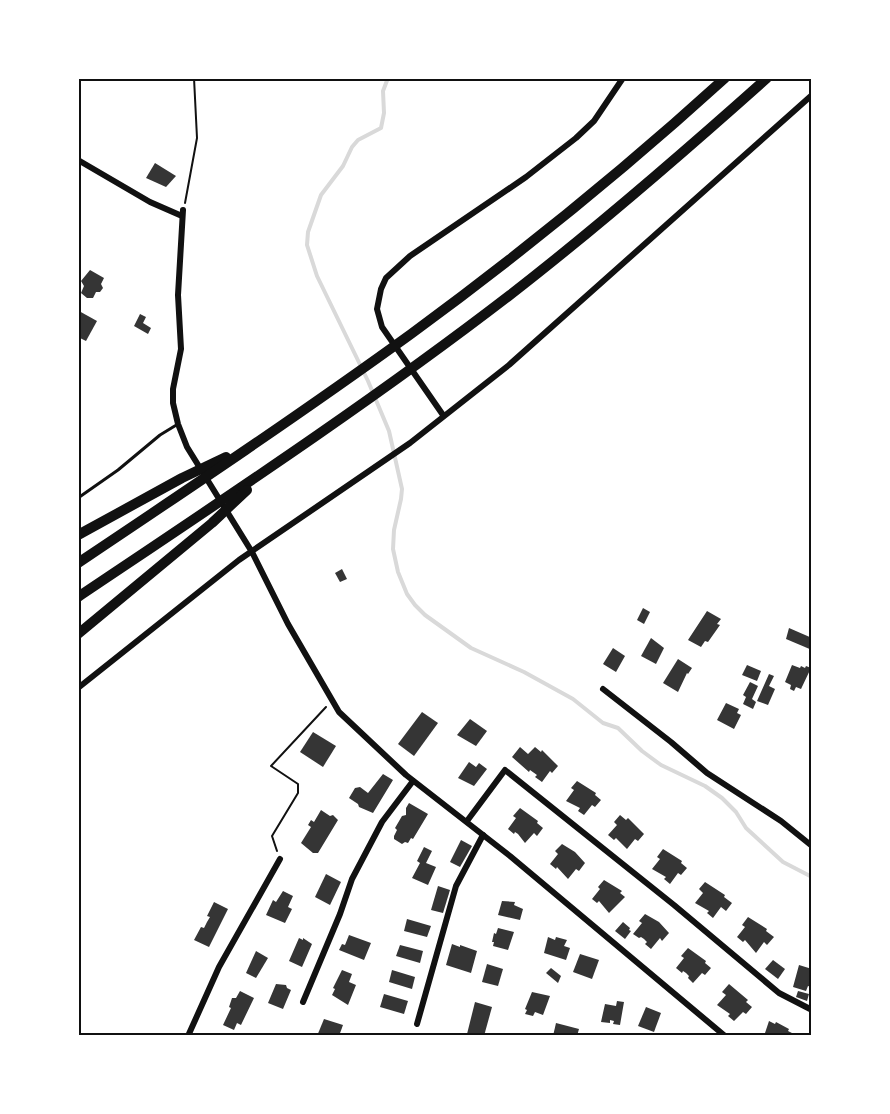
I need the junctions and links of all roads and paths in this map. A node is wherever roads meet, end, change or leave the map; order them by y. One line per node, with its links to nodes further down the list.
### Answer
1 (194, 78): 7 (path)
2 (623, 78): 8 (street)
3 (725, 78): 10 (highway)
4 (767, 78): 11 (highway)
5 (812, 95): 8 (street)
6 (78, 160): 7 (street)
7 (182, 213): 9 (street)
8 (443, 416): 14 (street)
9 (178, 424): 12 (lane); 14 (street)
10 (256, 443): 13 (highway); 15 (highway)
11 (269, 469): 16 (highway); 17 (highway)
12 (78, 498)
13 (78, 535)
14 (252, 552): 18 (street); 20 (street)
15 (78, 563)
16 (78, 597)
17 (78, 634)
18 (78, 688)
19 (603, 689): 24 (street)
20 (332, 700): 21 (street); 25 (path)
21 (413, 780): 22 (street); 26 (street)
22 (467, 821): 23 (street); 27 (street)
23 (483, 835): 28 (street); 30 (street)
24 (812, 846)
25 (280, 860): 29 (street)
26 (303, 1002)
27 (812, 1010)
28 (417, 1024)
29 (188, 1036)
30 (725, 1036)

